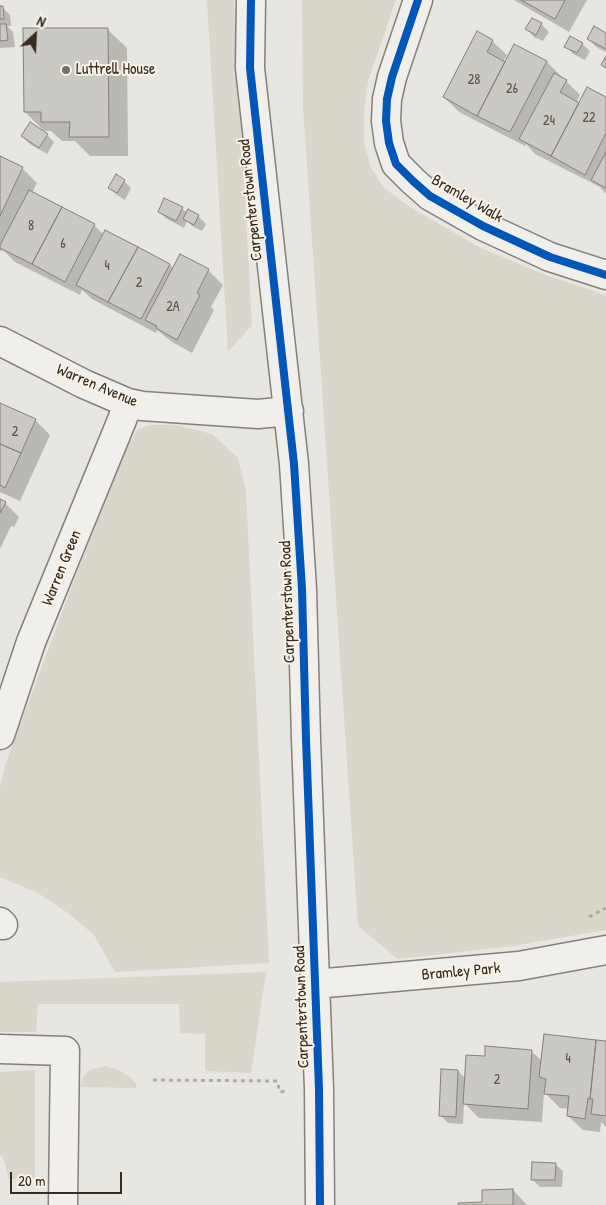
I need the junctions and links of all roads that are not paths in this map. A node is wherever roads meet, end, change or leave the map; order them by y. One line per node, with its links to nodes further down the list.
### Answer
1 (251, 0): 6 (street, Carpenterstown Road)
2 (418, 0): 3 (street, Bramley Walk)
3 (606, 275)
4 (0, 341): 5 (street, Warren Avenue)
5 (128, 403): 6 (street, Warren Avenue); 7 (street, Warren Green)
6 (289, 411): 9 (street, Carpenterstown Road)
7 (0, 735)
8 (606, 950): 9 (street, Bramley Park)
9 (315, 984): 12 (street, Carpenterstown Road)
10 (0, 1049): 11 (street)
11 (63, 1205)
12 (320, 1205)

